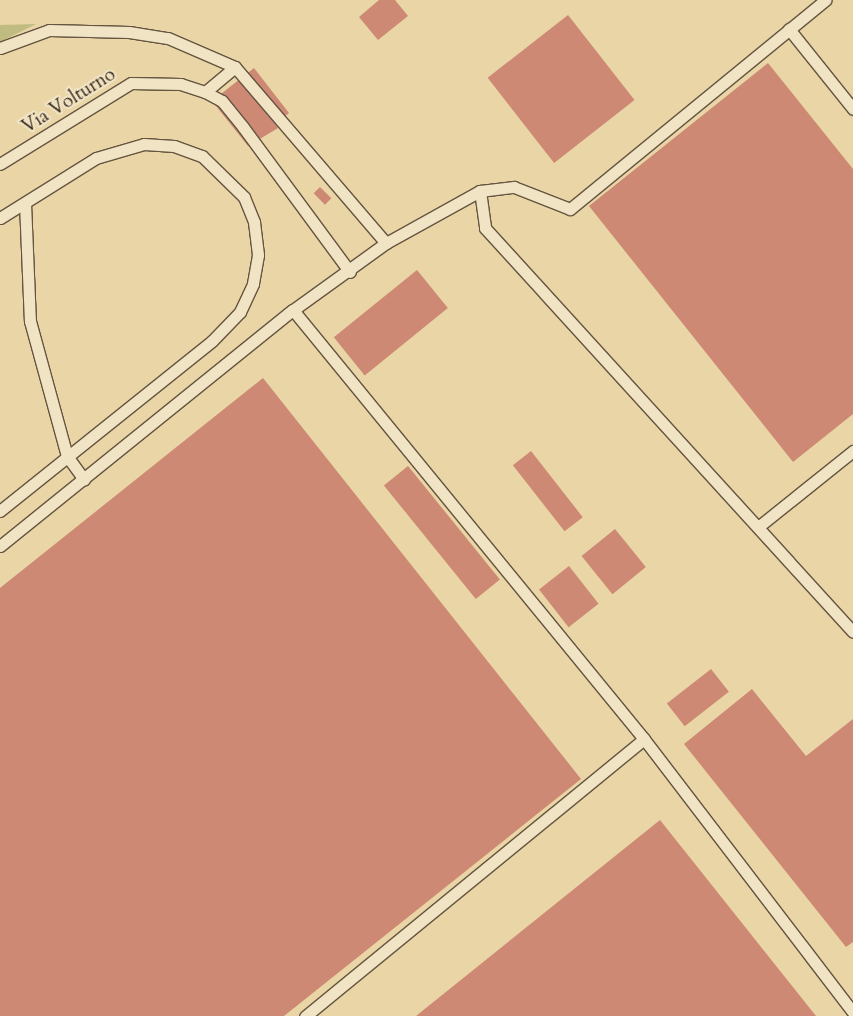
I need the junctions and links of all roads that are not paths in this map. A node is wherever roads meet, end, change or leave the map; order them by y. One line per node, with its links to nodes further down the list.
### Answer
1 (825, 0): 2 (lane)
2 (789, 29): 6 (lane); 8 (lane)
3 (0, 48): 4 (lane)
4 (235, 67): 5 (lane); 11 (lane)
5 (205, 92): 7 (lane, Via Volturno); 12 (lane, Via Volturno)
6 (853, 109)
7 (0, 164)
8 (480, 191): 11 (lane); 18 (lane)
9 (25, 203): 10 (lane); 15 (lane); 15 (lane)
10 (0, 218)
11 (386, 243): 12 (lane)
12 (350, 272): 13 (lane)
13 (293, 310): 16 (lane); 21 (lane)
14 (853, 451): 18 (lane)
15 (67, 456): 16 (lane); 17 (lane)
16 (84, 478): 19 (lane)
17 (0, 511)
18 (758, 527): 20 (lane)
19 (0, 546)
20 (853, 632)
21 (644, 739): 22 (lane); 23 (lane)
22 (853, 1012)
23 (305, 1016)

